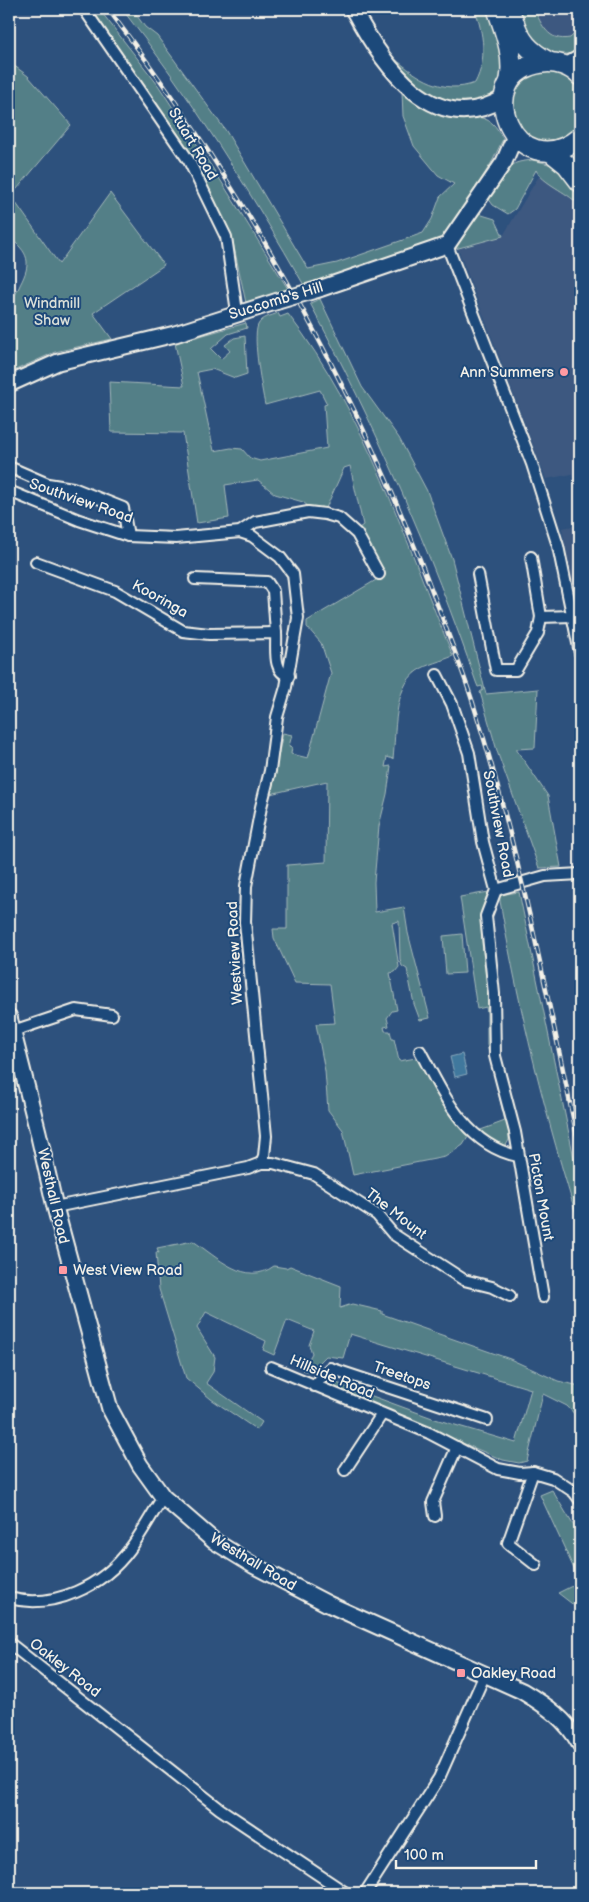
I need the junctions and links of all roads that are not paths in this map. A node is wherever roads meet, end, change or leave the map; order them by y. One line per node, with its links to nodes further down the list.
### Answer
1 (84, 9): 14 (street, Stuart Road)
2 (354, 9): 7 (street)
3 (497, 9): 6 (highway)
4 (510, 9): 5 (highway)
5 (569, 65): 6 (highway)
6 (507, 89): 7 (street); 8 (highway)
7 (474, 110): 8 (street)
8 (511, 130): 10 (highway); 11 (street)
9 (580, 137): 10 (highway)
10 (541, 150): 11 (street); 12 (highway)
11 (504, 162): 13 (street)
12 (580, 182)
13 (447, 245): 14 (street, Succomb's Hill, bridge); 25 (street)
14 (237, 312): 15 (street, Succomb's Hill)
15 (9, 384)
16 (9, 467): 19 (street)
17 (9, 491): 19 (street, Southview Road)
18 (240, 532): 19 (street, Southview Road); 22 (street, Southview Road); 30 (street, Westview Road)
19 (128, 536)
20 (531, 558): 26 (street)
21 (36, 562): 27 (street, Kooringa)
22 (379, 574)
23 (478, 574): 26 (street)
24 (195, 579): 27 (street)
25 (572, 616): 26 (street); 28 (street)
26 (541, 617)
27 (276, 633): 30 (street)
28 (580, 653)
29 (437, 675): 32 (street, Southview Road)
30 (289, 676): 38 (street, Westview Road)
31 (580, 874): 32 (street)
32 (496, 890): 36 (street, Southview Road)
33 (112, 1015): 34 (street)
34 (11, 1024): 39 (street, Westhall Road)
35 (420, 1052): 37 (street)
36 (508, 1103): 37 (street, Picton Mount)
37 (518, 1156): 41 (street, Picton Mount)
38 (261, 1163): 39 (street); 40 (street, The Mount)
39 (55, 1207): 49 (street, Westhall Road)
40 (510, 1296)
41 (544, 1297)
42 (271, 1367): 43 (street, Hillside Road)
43 (314, 1386): 44 (street, Hillside Road); 45 (street, Treetops)
44 (382, 1414): 46 (street, Hillside Road); 47 (street, Hillside Road)
45 (487, 1420)
46 (457, 1447): 48 (street, Hillside Road); 51 (street)
47 (345, 1470)
48 (533, 1472): 50 (street, Hillside Road); 52 (street)
49 (164, 1497): 53 (street); 55 (street, Westhall Road)
50 (580, 1500)
51 (434, 1516)
52 (536, 1564)
53 (9, 1598)
54 (9, 1643): 57 (street, Oakley Road)
55 (485, 1674): 56 (street, Westhall Road); 58 (street)
56 (580, 1744)
57 (346, 1893)
58 (364, 1893)

